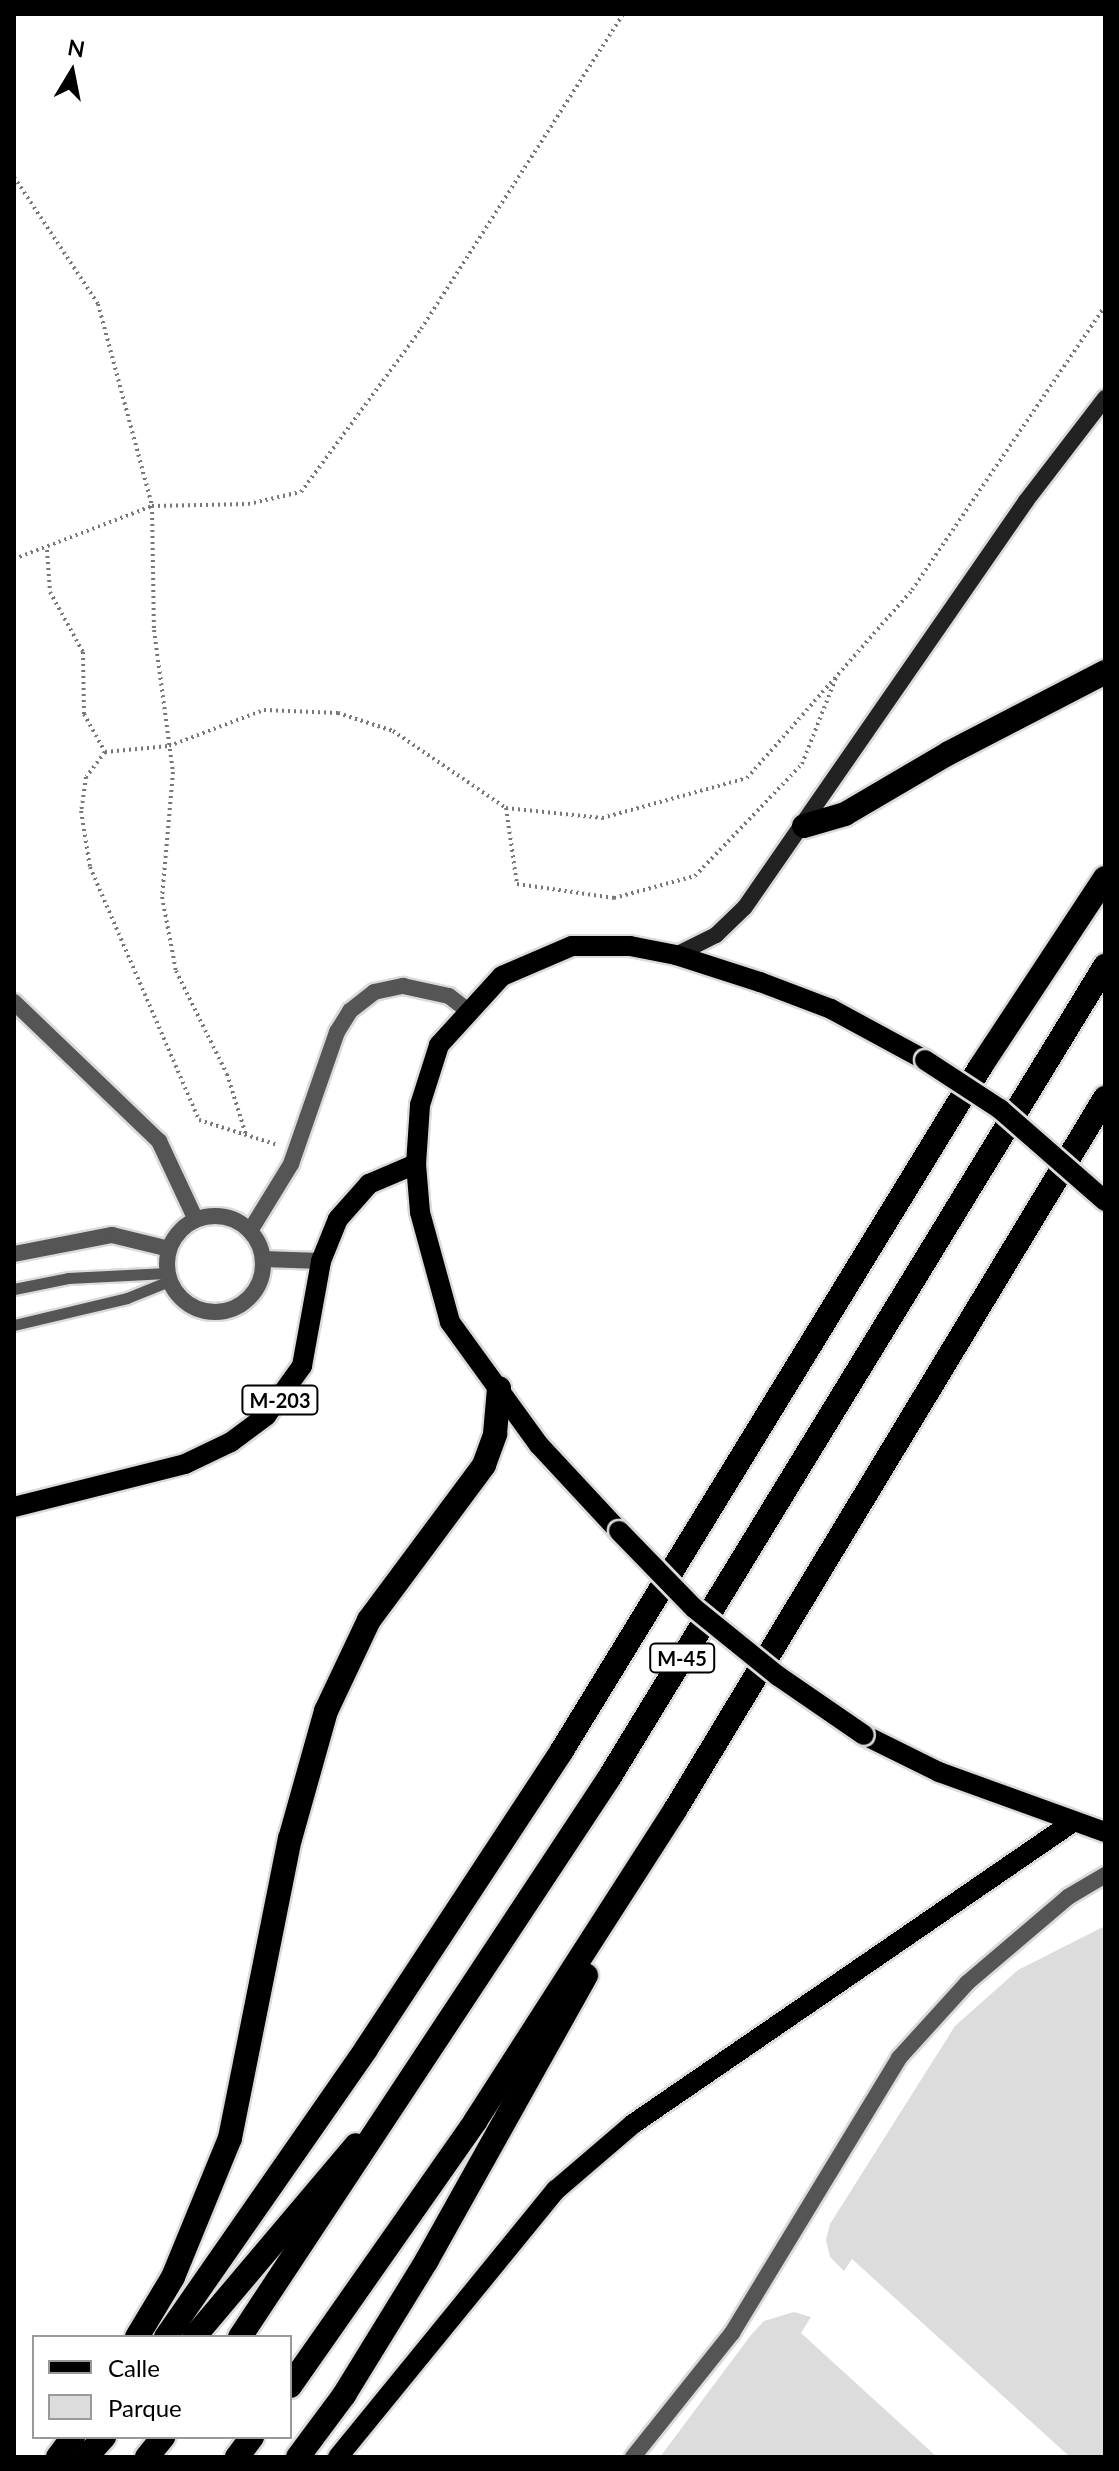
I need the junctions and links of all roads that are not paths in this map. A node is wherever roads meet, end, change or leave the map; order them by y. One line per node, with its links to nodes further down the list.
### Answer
1 (1105, 398): 3 (street)
2 (1105, 672): 3 (highway)
3 (804, 826): 5 (street)
4 (1105, 878): 29 (highway)
5 (676, 955): 8 (main road); 11 (main road, bridge)
6 (1105, 966): 27 (highway, M-45)
7 (14, 1002): 12 (street)
8 (467, 1010): 10 (main road); 13 (street)
9 (1105, 1098): 23 (highway)
10 (416, 1164): 17 (main road, M-203); 21 (main road)
11 (1105, 1201)
12 (196, 1220): 13 (street); 14 (street)
13 (250, 1231): 16 (street)
14 (169, 1249): 15 (street); 18 (street)
15 (14, 1254)
16 (263, 1259): 17 (street); 18 (street)
17 (321, 1261): 22 (main road, M-203)
18 (168, 1277): 19 (lane); 20 (lane)
19 (14, 1289)
20 (14, 1325)
21 (499, 1388): 24 (main road, bridge); 28 (highway)
22 (14, 1507)
23 (675, 1810): 32 (highway); 43 (highway)
24 (1070, 1824): 25 (main road); 44 (main road)
25 (1105, 1832)
26 (1105, 1875): 45 (street)
27 (413, 2081): 30 (highway); 31 (highway, M-45)
28 (138, 2335)
29 (167, 2335)
30 (196, 2335)
31 (241, 2335)
32 (292, 2383)
33 (72, 2439): 38 (highway)
34 (90, 2439): 39 (highway)
35 (102, 2439): 40 (highway)
36 (161, 2439): 41 (highway)
37 (250, 2439): 42 (highway)
38 (58, 2457)
39 (77, 2457)
40 (86, 2457)
41 (147, 2457)
42 (237, 2457)
43 (298, 2457)
44 (338, 2457)
45 (633, 2457)

